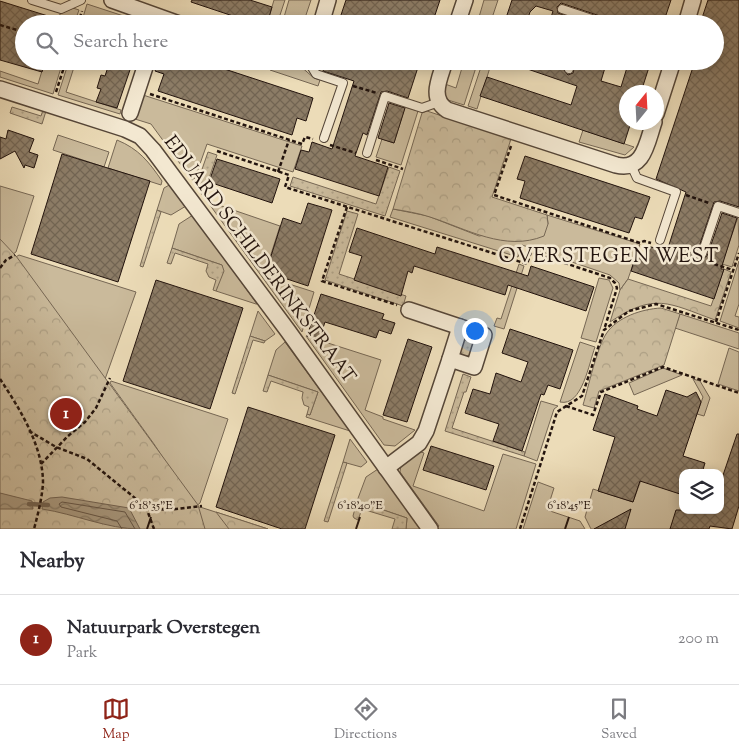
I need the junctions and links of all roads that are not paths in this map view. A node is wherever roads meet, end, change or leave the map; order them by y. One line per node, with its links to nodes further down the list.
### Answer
1 (32, 0): 2 (lane)
2 (82, 0)
3 (112, 0): 8 (street)
4 (328, 0): 9 (street)
5 (465, 0): 10 (street)
6 (693, 0): 12 (street)
7 (562, 9): 11 (lane)
8 (146, 15)
9 (324, 15)
10 (460, 15)
11 (575, 15)
12 (689, 15)
13 (144, 70): 20 (street)
14 (314, 70): 22 (lane)
15 (443, 70): 19 (street)
16 (671, 70): 18 (street)
17 (0, 89): 31 (street, EDUARD SCHILDERINKSTRAAT)
18 (664, 90)
19 (439, 102): 23 (lane); 24 (street)
20 (130, 113)
21 (651, 130): 24 (street)
22 (324, 140)
23 (367, 153)
24 (631, 165): 26 (lane)
25 (739, 213): 27 (lane)
26 (660, 240)
27 (702, 254)
28 (409, 310): 29 (street)
29 (460, 327): 30 (street); 30 (street)
30 (450, 359): 31 (street)
31 (386, 468): 32 (street, EDUARD SCHILDERINKSTRAAT)
32 (430, 529)

